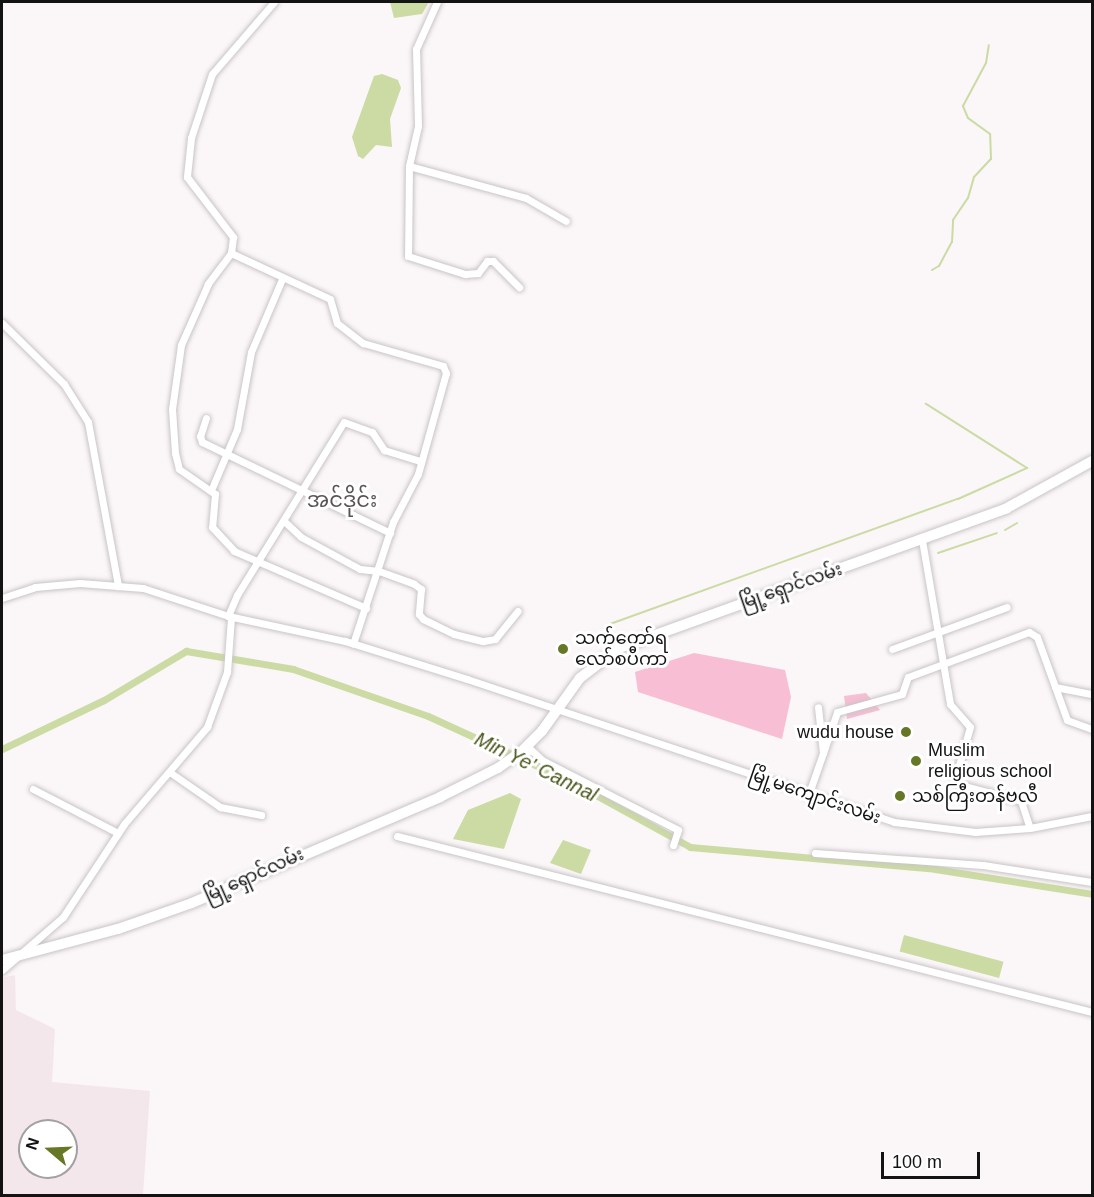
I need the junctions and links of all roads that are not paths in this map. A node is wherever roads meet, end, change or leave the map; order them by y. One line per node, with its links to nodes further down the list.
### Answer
1 (274, 2): 5 (street)
2 (437, 2): 3 (street)
3 (409, 166): 4 (street); 7 (street)
4 (566, 221)
5 (231, 253): 6 (street); 13 (street)
6 (282, 279): 10 (street); 11 (street)
7 (519, 287)
8 (2, 323): 20 (street)
9 (206, 418): 10 (street)
10 (228, 453): 13 (street); 14 (street)
11 (421, 461): 14 (street); 16 (street)
12 (1092, 461): 17 (main road, မြို့ရှောင်လမ်း)
13 (212, 488): 18 (street)
14 (302, 490): 15 (street); 16 (street)
15 (284, 521): 18 (street); 19 (street)
16 (390, 532): 19 (street)
17 (922, 540): 26 (street); 33 (main road, မြို့ရှောင်လမ်း)
18 (257, 561): 23 (street); 25 (street)
19 (379, 571): 23 (street); 24 (street)
20 (118, 586): 21 (street, မြို့မကျောင်းလမ်း); 25 (street, မြို့မကျောင်းလမ်း)
21 (2, 598)
22 (1006, 607): 26 (street)
23 (366, 608): 27 (street)
24 (518, 611)
25 (229, 617): 27 (street, မြို့မကျောင်းလမ်း); 37 (street)
26 (937, 631): 28 (street); 29 (street)
27 (353, 644): 33 (street, မြို့မကျောင်းလမ်း)
28 (892, 649)
29 (942, 664): 30 (street); 36 (street); 42 (street)
30 (1055, 687): 31 (street); 34 (street)
31 (1092, 694)
32 (818, 707): 36 (street)
33 (559, 711): 35 (main road, မြို့ရှောင်လမ်း); 39 (street, မြို့မကျောင်းလမ်း)
34 (1092, 729)
35 (524, 749): 45 (street); 48 (main road, မြို့ရှောင်လမ်း)
36 (823, 753): 39 (street)
37 (171, 773): 40 (street); 43 (street)
38 (33, 789): 43 (street)
39 (808, 796): 42 (street, မြို့မကျောင်းလမ်း)
40 (261, 815)
41 (1092, 816): 42 (street, မြို့မကျောင်းလမ်း)
42 (1030, 828)
43 (118, 833): 48 (street)
44 (397, 836): 51 (street)
45 (673, 845)
46 (815, 853): 47 (street)
47 (1092, 882)
48 (17, 956): 49 (main road, မြို့ရှောင်လမ်း); 50 (street)
49 (2, 960)
50 (2, 970)
51 (1092, 1012)

